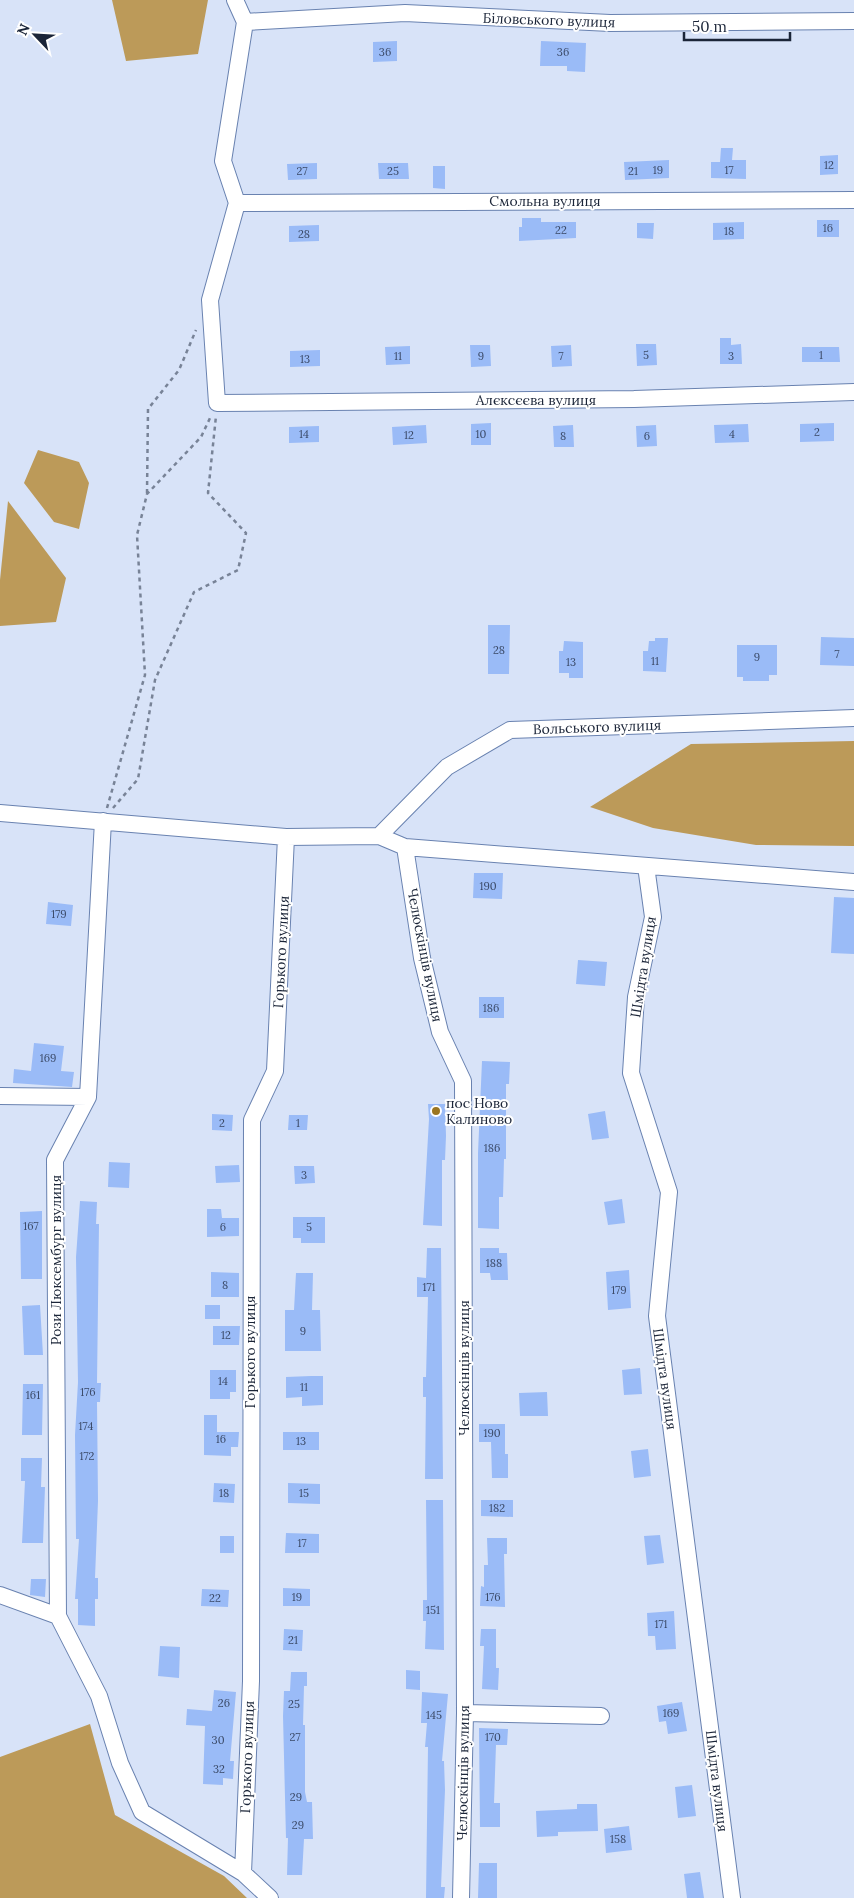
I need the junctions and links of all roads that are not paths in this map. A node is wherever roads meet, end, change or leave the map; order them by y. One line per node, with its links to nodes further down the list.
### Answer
1 (235, 0): 2 (street)
2 (245, 22): 3 (street, Біловського вулиця); 5 (street)
3 (854, 22)
4 (854, 200): 5 (street, Смольна вулиця)
5 (237, 203): 6 (street, Алєксєєва вулиця)
6 (854, 392)
7 (854, 718): 10 (street, Вольського вулиця)
8 (0, 813): 9 (street)
9 (103, 821): 11 (street); 16 (street, Рози Люксембург вулиця)
10 (379, 836): 11 (street); 12 (street)
11 (286, 837): 21 (street, Горького вулиця)
12 (405, 846): 13 (street); 19 (street, Челюскінців вулиця)
13 (646, 866): 14 (street); 24 (street, Шмідта вулиця)
14 (854, 882)
15 (0, 1096): 16 (street)
16 (88, 1097): 18 (street, Рози Люксембург вулиця)
17 (0, 1595): 18 (street)
18 (58, 1616): 21 (street)
19 (465, 1713): 20 (street); 23 (street, Челюскінців вулиця)
20 (601, 1716)
21 (243, 1873): 22 (street)
22 (270, 1898)
23 (461, 1898)
24 (732, 1898)

